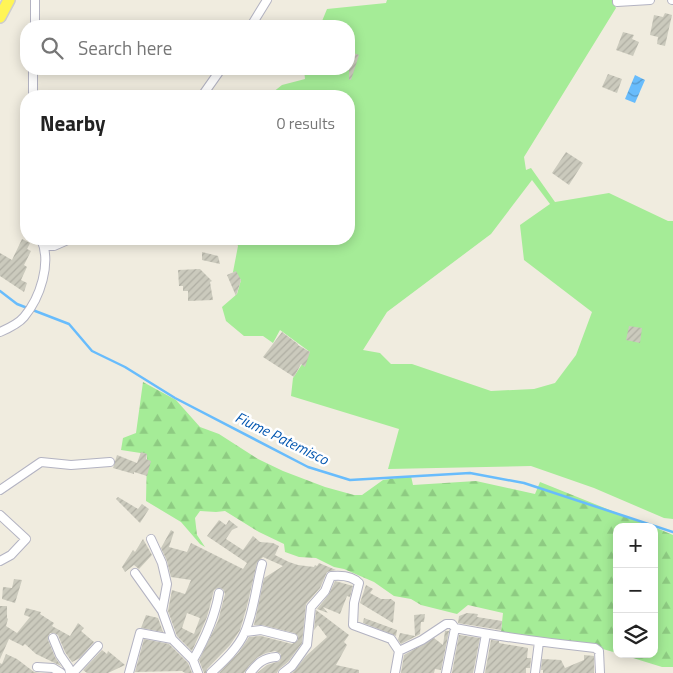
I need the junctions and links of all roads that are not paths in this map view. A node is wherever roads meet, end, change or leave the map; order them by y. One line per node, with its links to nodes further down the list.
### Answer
1 (9, 0): 6 (main road)
2 (35, 0): 7 (street)
3 (267, 0): 8 (street)
4 (617, 0): 5 (street)
5 (650, 0)
6 (0, 17)
7 (35, 20)
8 (255, 20)
9 (33, 75): 11 (street)
10 (217, 75): 12 (street)
11 (33, 90)
12 (206, 90)
13 (43, 245): 14 (street)
14 (0, 332)
15 (110, 462): 16 (street)
16 (0, 490)
17 (0, 516): 19 (street)
18 (151, 539): 23 (street)
19 (1, 560)
20 (262, 564): 25 (street)
21 (135, 573): 23 (street)
22 (219, 594): 34 (street)
23 (162, 611): 29 (street)
24 (455, 628): 26 (street); 32 (street); 44 (street)
25 (245, 632): 28 (street); 40 (street)
26 (486, 634): 30 (street); 45 (street)
27 (53, 638): 37 (street)
28 (293, 638)
29 (172, 639): 34 (street); 38 (street)
30 (539, 642): 46 (street); 47 (street)
31 (98, 646): 37 (street)
32 (399, 651): 42 (street); 43 (street)
33 (276, 657): 41 (street)
34 (193, 660): 39 (street)
35 (37, 667): 36 (street)
36 (60, 673)
37 (72, 673)
38 (129, 673)
39 (198, 673)
40 (211, 673)
41 (250, 673)
42 (285, 673)
43 (396, 673)
44 (446, 673)
45 (479, 673)
46 (535, 673)
47 (600, 673)

